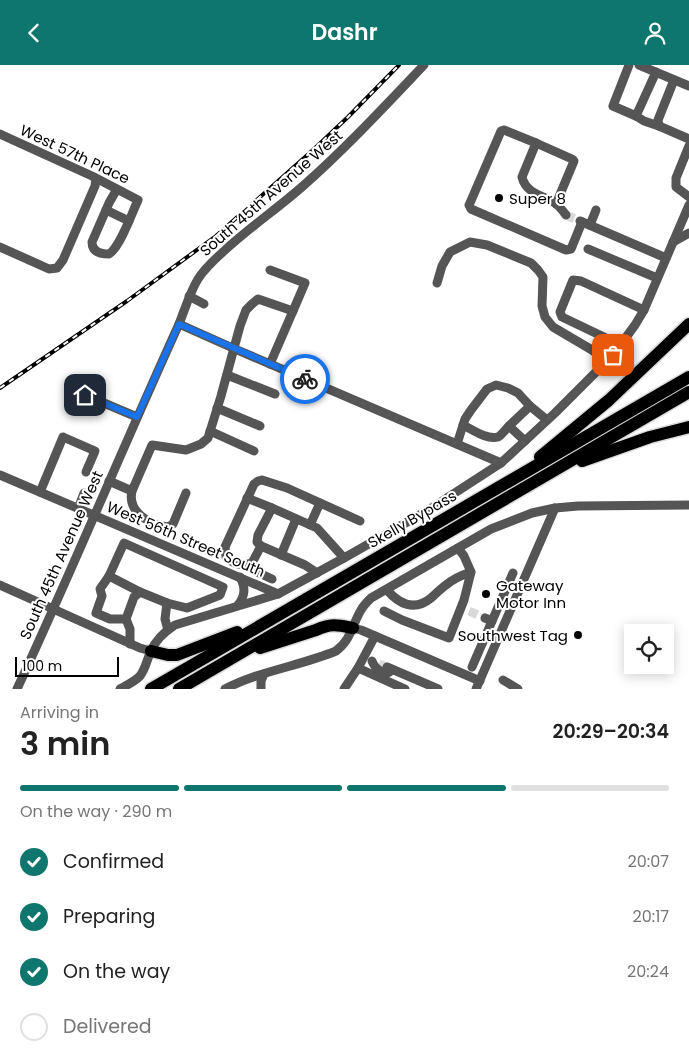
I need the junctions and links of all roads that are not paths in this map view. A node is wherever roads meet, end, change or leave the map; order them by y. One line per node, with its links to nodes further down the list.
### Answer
1 (424, 65): 31 (street, South 45th Avenue West)
2 (629, 65): 7 (street)
3 (639, 65): 4 (street)
4 (656, 72): 5 (street); 7 (street)
5 (674, 80): 6 (street); 8 (street)
6 (689, 86)
7 (636, 116): 8 (street)
8 (659, 126): 10 (street)
9 (0, 134): 13 (street, West 57th Place)
10 (689, 139)
11 (536, 143): 16 (street); 16 (street); 22 (street)
12 (689, 146): 15 (street)
13 (96, 179): 14 (street, West 57th Place); 25 (street)
14 (117, 189): 17 (street); 21 (street, West 57th Place)
15 (689, 197)
16 (556, 204): 20 (street)
17 (106, 210): 21 (street); 21 (street)
18 (596, 210): 22 (street)
19 (688, 210): 24 (street)
20 (566, 215)
21 (129, 221)
22 (584, 223): 27 (street)
23 (689, 233): 24 (street)
24 (672, 243): 27 (street)
25 (0, 247)
26 (588, 249): 29 (street)
27 (666, 258): 29 (street)
28 (270, 270): 34 (street)
29 (657, 278): 33 (street)
30 (437, 283): 39 (street)
31 (189, 296): 32 (street); 35 (street, South 45th Avenue West)
32 (204, 304)
33 (644, 310): 37 (street); 37 (street)
34 (293, 311): 38 (street); 40 (street)
35 (179, 324): 38 (street); 48 (street, South 45th Avenue West)
36 (689, 325): 62 (highway)
37 (619, 347): 39 (street)
38 (235, 349): 40 (street); 41 (street)
39 (607, 361): 49 (street)
40 (270, 364): 56 (street)
41 (227, 375): 44 (street); 47 (street)
42 (689, 377): 62 (highway, Skelly Bypass)
43 (689, 392): 59 (highway, Skelly Bypass)
44 (275, 394)
45 (85, 395): 48 (street)
46 (530, 406): 49 (street); 50 (street); 52 (street)
47 (218, 408): 51 (street); 54 (street)
48 (137, 417): 63 (street, South 45th Avenue West)
49 (547, 420): 55 (street)
50 (463, 425): 52 (street); 56 (street)
51 (260, 426)
52 (510, 426): 55 (street)
53 (689, 427): 59 (highway)
54 (210, 431): 57 (street); 64 (street)
55 (525, 441): 58 (street)
56 (457, 444): 58 (street)
57 (254, 451)
58 (501, 463): 81 (street)
59 (554, 471): 106 (highway, Skelly Bypass)
60 (86, 472): 65 (street)
61 (0, 475): 65 (street, West 56th Street South)
62 (513, 479): 99 (highway, Skelly Bypass)
63 (109, 481): 64 (street); 74 (street, South 45th Avenue West)
64 (132, 491): 67 (street)
65 (40, 492): 73 (street, West 56th Street South)
66 (84, 493): 73 (street)
67 (186, 493)
68 (247, 498): 69 (street); 71 (street); 82 (street)
69 (320, 503): 76 (street); 77 (street)
70 (689, 505): 72 (street)
71 (272, 508): 75 (street); 78 (street)
72 (554, 508): 79 (street); 112 (street)
73 (78, 509): 74 (street, West 56th Street South)
74 (94, 515): 87 (street, West 56th Street South); 96 (street, South 45th Avenue West)
75 (296, 519): 77 (street); 80 (street)
76 (360, 521)
77 (310, 525): 81 (street)
78 (261, 546): 80 (street); 82 (street)
79 (458, 548): 83 (street); 90 (street)
80 (281, 555): 84 (street)
81 (344, 558): 84 (street)
82 (252, 563): 88 (street)
83 (471, 572): 95 (street); 100 (street)
84 (317, 573): 92 (street)
85 (512, 573): 108 (street)
86 (110, 576): 91 (street); 93 (street); 98 (street)
87 (240, 577): 92 (street, West 56th Street South); 94 (street)
88 (272, 579)
89 (0, 585): 96 (street)
90 (386, 589): 95 (street); 101 (street)
91 (140, 592): 93 (street); 98 (street)
92 (278, 594): 94 (street)
93 (166, 603): 102 (street)
94 (238, 605): 102 (street)
95 (408, 605): 100 (street)
96 (54, 609): 104 (street); 115 (street, South 45th Avenue West)
97 (384, 611): 100 (street)
98 (126, 619): 104 (street)
99 (272, 619): 105 (highway); 117 (highway, Skelly Bypass)
100 (402, 620)
101 (353, 628): 103 (street); 106 (highway); 110 (street)
102 (168, 630): 105 (street)
103 (375, 636): 107 (street); 112 (street)
104 (130, 644): 105 (street)
105 (151, 651): 116 (street)
106 (236, 656): 118 (highway, Skelly Bypass)
107 (379, 667): 109 (street); 109 (street); 113 (street); 121 (street)
108 (472, 667)
109 (358, 668): 120 (street)
110 (264, 674): 114 (street); 119 (street)
111 (503, 680): 123 (street)
112 (478, 685)
113 (426, 687): 122 (street)
114 (232, 688)
115 (17, 689)
116 (120, 689)
117 (151, 689)
118 (179, 689)
119 (260, 689)
120 (344, 689)
121 (405, 689)
122 (438, 689)
123 (518, 689)

